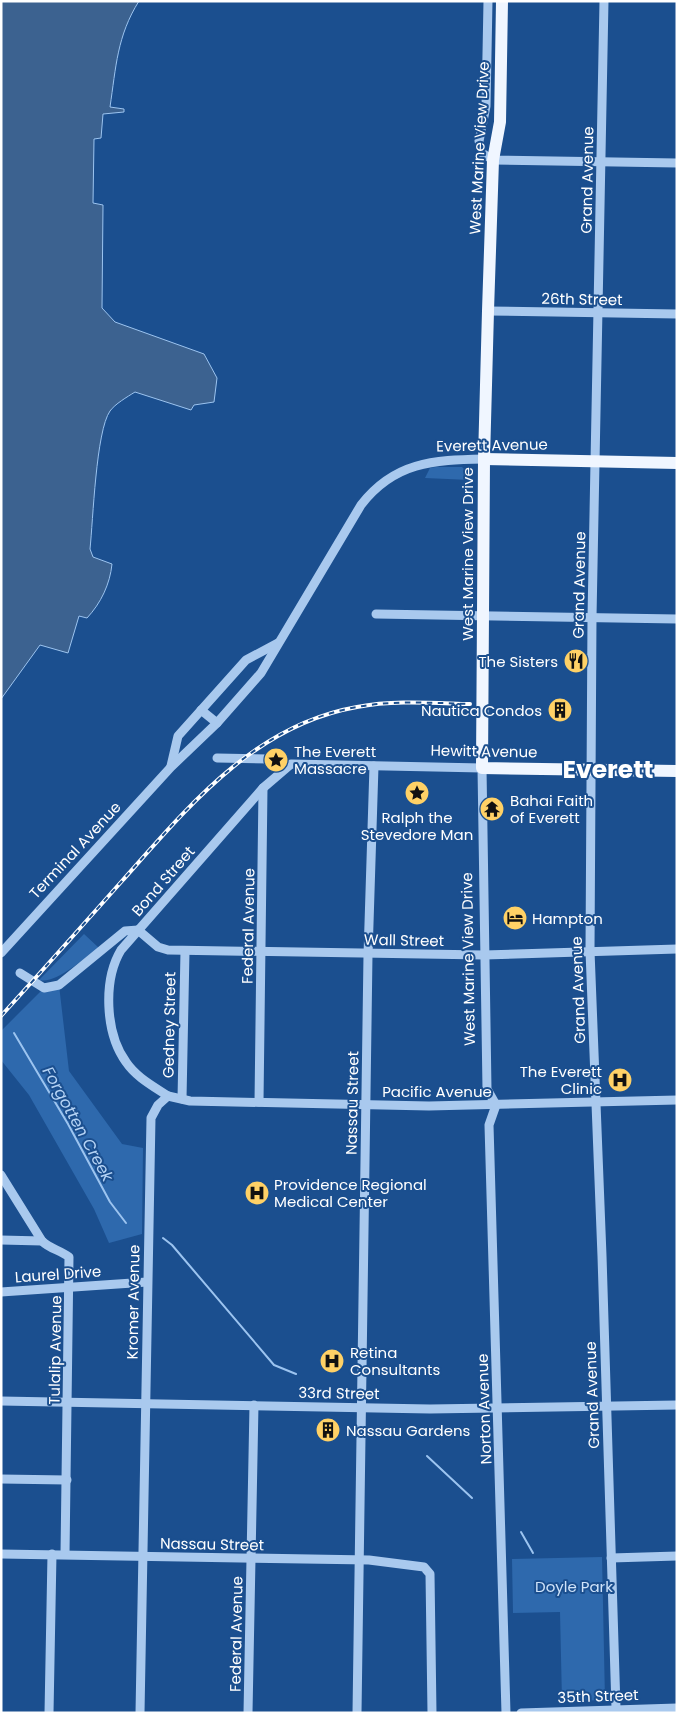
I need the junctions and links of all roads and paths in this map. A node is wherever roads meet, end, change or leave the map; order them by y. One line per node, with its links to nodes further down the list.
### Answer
1 (488, 1): 4 (street)
2 (502, 1): 4 (main road, West Marine View Drive)
3 (604, 1): 5 (street, Grand Avenue)
4 (493, 160): 5 (street); 7 (main road, West Marine View Drive)
5 (601, 162): 6 (street); 8 (street, Grand Avenue)
6 (677, 163)
7 (488, 311): 8 (street, 26th Street); 10 (main road, West Marine View Drive)
8 (599, 313): 9 (street, 26th Street); 11 (street, Grand Avenue)
9 (677, 314)
10 (484, 459): 11 (main road, Everett Avenue); 14 (main road, West Marine View Drive); 17 (street, Everett Avenue)
11 (596, 462): 12 (main road, Everett Avenue); 15 (street, Grand Avenue)
12 (677, 463)
13 (376, 614): 14 (street)
14 (484, 616): 15 (street); 24 (main road, West Marine View Drive)
15 (592, 618): 16 (street); 25 (street, Grand Avenue)
16 (677, 619)
17 (280, 642): 18 (street, Terminal Avenue); 19 (street, Terminal Avenue)
18 (201, 710): 19 (street); 23 (street, Terminal Avenue)
19 (217, 723): 23 (street, Terminal Avenue)
20 (217, 758): 21 (street)
21 (269, 759)
22 (374, 766): 24 (street, Hewitt Avenue); 27 (street, Hewitt Avenue); 32 (street, Nassau Street)
23 (171, 767): 34 (street, Terminal Avenue)
24 (482, 768): 25 (main road, Hewitt Avenue); 35 (street, West Marine View Drive)
25 (590, 769): 26 (main road, Hewitt Avenue); 33 (street, Grand Avenue)
26 (677, 771)
27 (263, 788): 28 (street, Bond Street); 31 (street, Federal Avenue)
28 (138, 930): 30 (street, Wall Street); 36 (street, Bond Street); 37 (street)
29 (677, 949): 33 (street, Wall Street)
30 (184, 951): 31 (street, Wall Street); 38 (street, Gedney Street)
31 (262, 952): 32 (street, Wall Street); 40 (street, Federal Avenue)
32 (368, 952): 35 (street, Wall Street); 42 (street, Nassau Street)
33 (590, 952): 35 (street, Wall Street); 41 (street, Grand Avenue)
34 (1, 953)
35 (484, 955): 43 (street, West Marine View Drive)
36 (20, 973)
37 (168, 1096): 38 (street, Pacific Avenue); 47 (street, Kromer Avenue)
38 (182, 1099): 40 (street, Pacific Avenue)
39 (677, 1100): 41 (street, Pacific Avenue)
40 (259, 1102): 42 (street, Pacific Avenue)
41 (596, 1103): 43 (street, Pacific Avenue); 56 (street, Grand Avenue)
42 (366, 1105): 43 (street, Pacific Avenue); 55 (street, Nassau Street)
43 (496, 1105): 57 (street, Norton Avenue)
44 (1, 1175): 46 (street, Tulalip Avenue)
45 (1, 1240): 46 (street)
46 (42, 1240): 48 (street, Tulalip Avenue)
47 (147, 1282): 48 (street, Laurel Drive); 52 (street, Kromer Avenue)
48 (70, 1287): 49 (street, Laurel Drive); 51 (street, Tulalip Avenue)
49 (1, 1292)
50 (1, 1401): 51 (street, 33rd Street)
51 (68, 1402): 52 (street, 33rd Street); 59 (street, Tulalip Avenue)
52 (144, 1403): 53 (street, 33rd Street); 64 (street, Kromer Avenue)
53 (254, 1405): 55 (street, 33rd Street); 65 (street, Federal Avenue)
54 (677, 1405): 56 (street, 33rd Street)
55 (363, 1407): 57 (street, 33rd Street); 67 (street, Nassau Street)
56 (605, 1407): 57 (street, 33rd Street); 66 (street, Grand Avenue)
57 (498, 1409): 75 (street, Norton Avenue)
58 (1, 1478): 59 (street)
59 (67, 1480): 62 (street, Tulalip Avenue)
60 (1, 1554): 61 (street, Nassau Street)
61 (52, 1554): 62 (street, Nassau Street); 70 (street)
62 (65, 1554): 64 (street, Nassau Street)
63 (677, 1556): 66 (street)
64 (143, 1557): 65 (street, Nassau Street); 71 (street, Kromer Avenue)
65 (252, 1558): 67 (street, Nassau Street); 72 (street, Federal Avenue)
66 (611, 1558): 68 (street, Grand Avenue)
67 (358, 1560): 73 (street, Nassau Street); 74 (street, Nassau Street)
68 (616, 1708): 69 (street, 35th Street); 76 (street, 35th Street)
69 (677, 1708)
70 (49, 1713)
71 (140, 1713)
72 (248, 1713)
73 (356, 1713)
74 (432, 1713)
75 (506, 1713)
76 (520, 1713)

